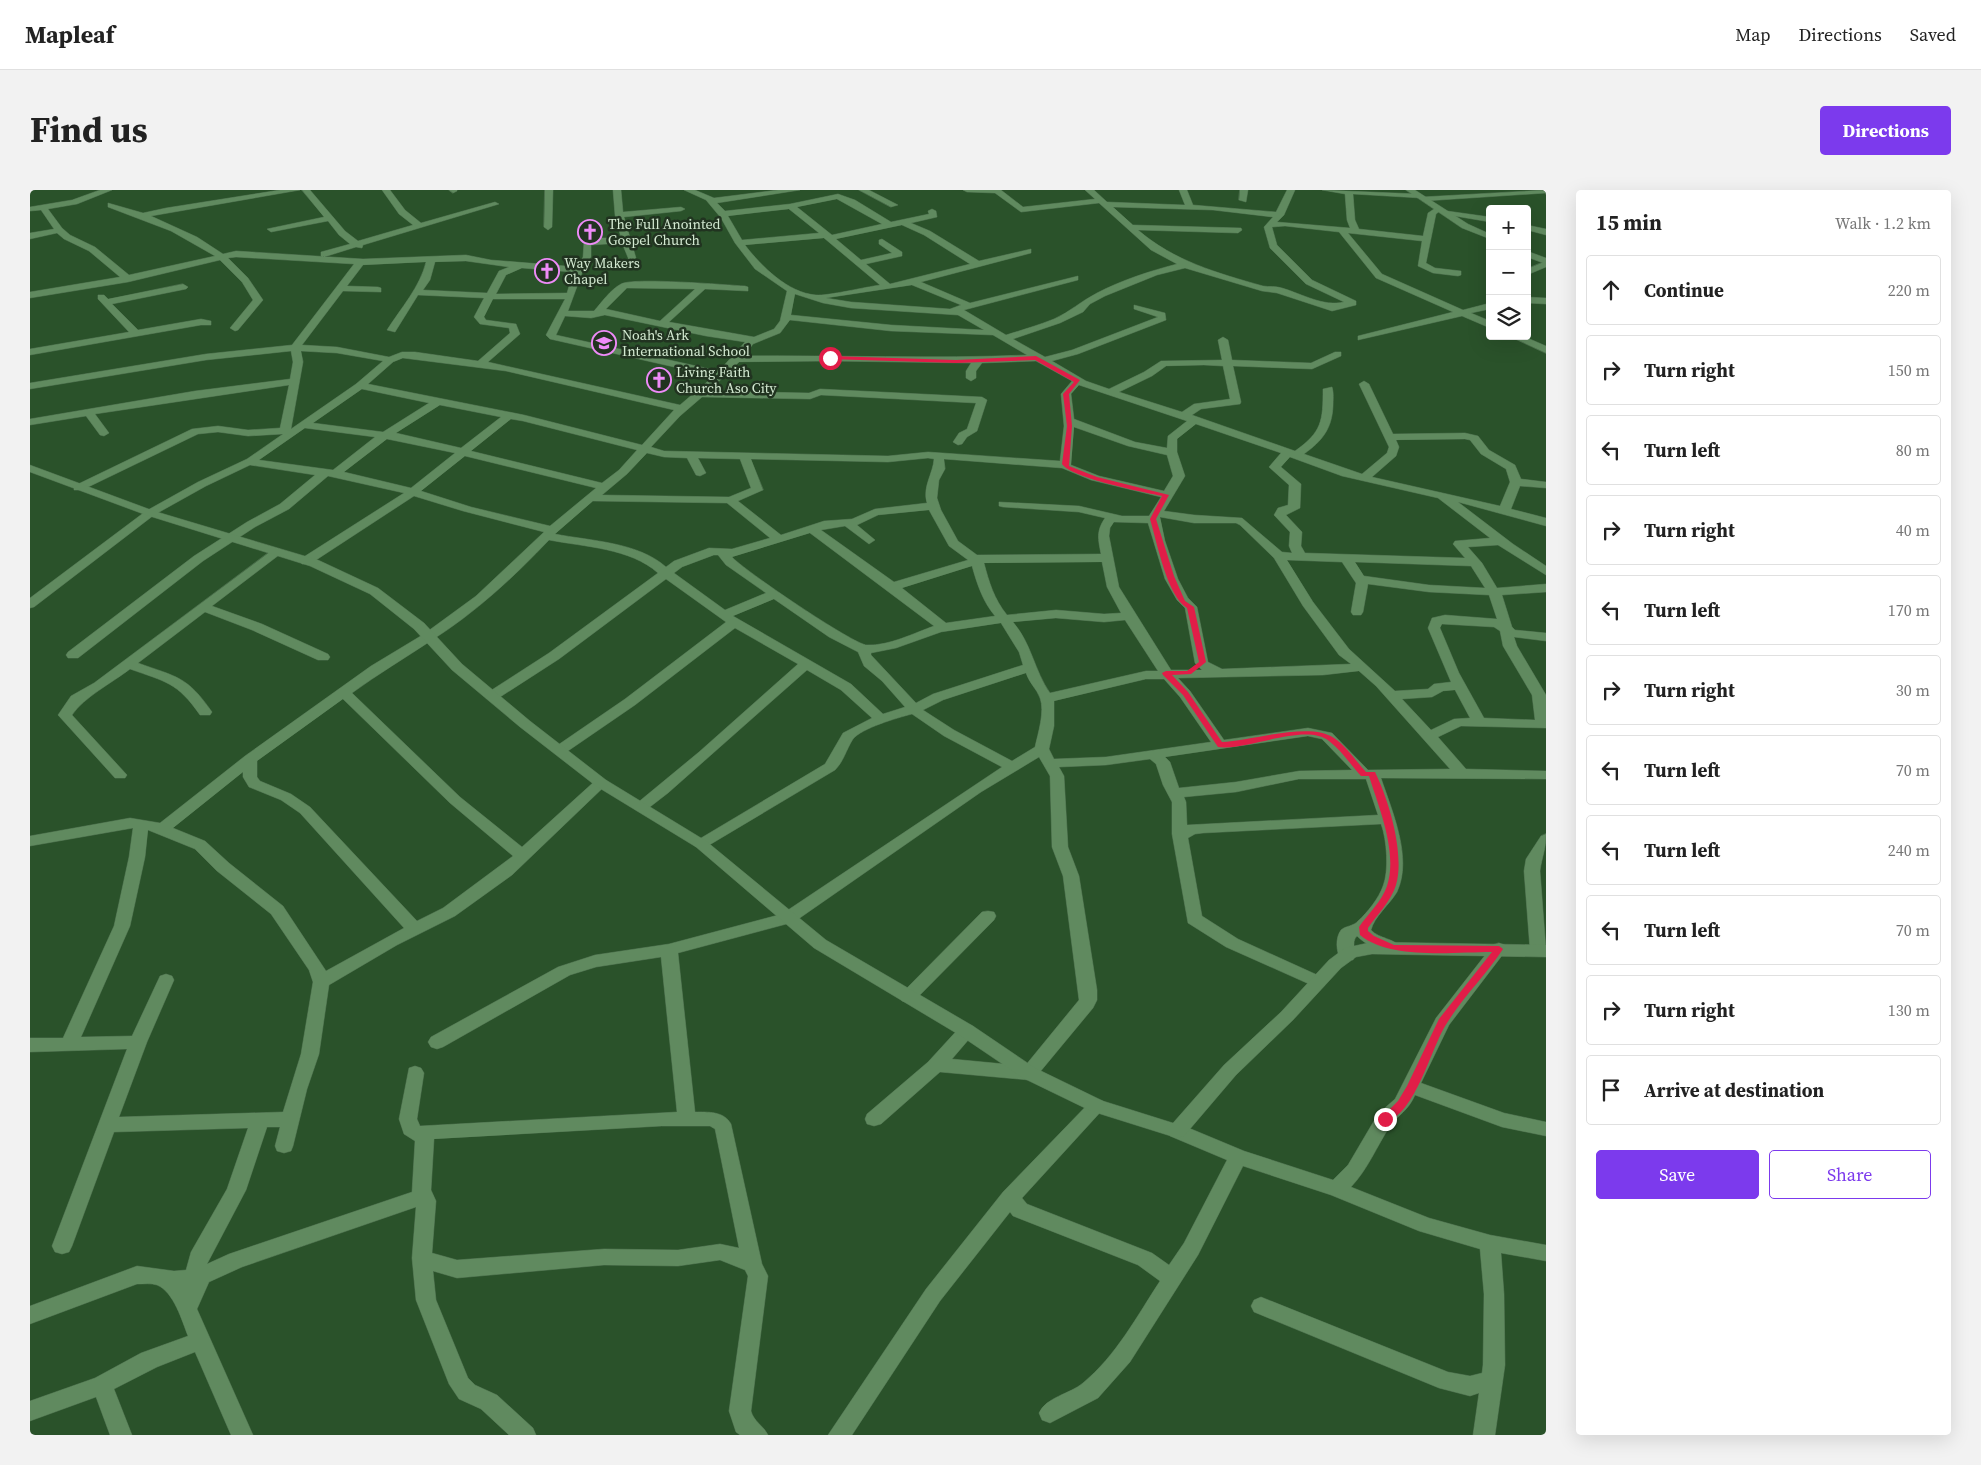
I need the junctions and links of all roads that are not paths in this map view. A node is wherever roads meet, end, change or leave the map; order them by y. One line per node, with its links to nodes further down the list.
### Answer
1 (108, 190): 30 (street)
2 (296, 190): 38 (street)
3 (306, 190): 39 (street)
4 (386, 190): 42 (street)
5 (549, 190): 45 (street)
6 (617, 190): 36 (street)
7 (688, 190): 23 (street)
8 (796, 190): 23 (street)
9 (863, 190): 27 (street)
10 (967, 190): 17 (street)
11 (1089, 190): 24 (street)
12 (1182, 190): 29 (street)
13 (1244, 190): 22 (street)
14 (1291, 190): 37 (street)
15 (1326, 190): 20 (street)
16 (1410, 190): 21 (street)
17 (996, 191): 24 (street)
18 (1546, 191): 19 (street)
19 (1490, 192): 21 (street)
20 (1349, 193): 21 (street); 53 (street)
21 (1421, 198): 34 (street)
22 (1243, 200)
23 (712, 201): 35 (street)
24 (1102, 202): 29 (street); 46 (street)
25 (495, 204): 42 (street)
26 (111, 205): 38 (street)
27 (894, 205)
28 (791, 206): 35 (street); 43 (street); 56 (street)
29 (1190, 207): 37 (street)
30 (44, 208): 31 (street); 49 (street)
31 (30, 209)
32 (681, 209): 36 (street)
33 (932, 211): 41 (street)
34 (1440, 211): 40 (street); 54 (street); 57 (street)
35 (722, 214): 59 (street)
36 (619, 215): 58 (street)
37 (1280, 215): 44 (street)
38 (142, 216): 63 (street)
39 (330, 218): 48 (street); 61 (street)
40 (1486, 219)
41 (903, 222): 43 (street); 71 (street)
42 (418, 225): 61 (street)
43 (889, 225): 56 (street)
44 (1271, 225): 51 (street); 72 (street)
45 (548, 227)
46 (1132, 227): 50 (street); 72 (street)
47 (1531, 228): 52 (street)
48 (271, 229)
49 (59, 230): 55 (street); 77 (street)
50 (1238, 230)
51 (1343, 232): 53 (street); 102 (street)
52 (1546, 232)
53 (1356, 233): 57 (street)
54 (1486, 235)
55 (30, 236)
56 (829, 236): 59 (street); 69 (street)
57 (1428, 239): 76 (street)
58 (625, 240): 67 (street); 75 (street)
59 (739, 242): 87 (street)
60 (882, 242): 69 (street)
61 (359, 246): 65 (street)
62 (1028, 251): 71 (street)
63 (223, 256): 65 (street); 77 (street); 110 (street)
64 (1531, 256): 70 (street)
65 (311, 258): 68 (street)
66 (432, 258): 68 (street); 73 (street); 89 (street)
67 (632, 258)
68 (360, 262): 84 (street)
69 (860, 263): 83 (street)
70 (1546, 263): 74 (street)
71 (977, 264): 79 (street)
72 (1185, 265): 116 (street)
73 (505, 268): 75 (street); 91 (street)
74 (1531, 270)
75 (578, 271): 92 (street)
76 (1458, 273)
77 (132, 278): 80 (street); 88 (street)
78 (1075, 278): 98 (street)
79 (912, 282): 83 (street); 98 (street)
80 (89, 286): 90 (street); 97 (street)
81 (704, 286): 85 (street); 104 (street); 107 (street)
82 (183, 287): 88 (street)
83 (888, 287): 93 (street)
84 (342, 288): 86 (street); 120 (street)
85 (745, 289)
86 (378, 290)
87 (792, 290): 93 (street); 105 (street)
88 (162, 291): 94 (street); 97 (street)
89 (417, 292): 91 (street); 111 (street)
90 (30, 295)
91 (491, 295): 92 (street); 129 (street)
92 (570, 296): 103 (street)
93 (813, 297): 101 (street)
94 (174, 298)
95 (1531, 300): 96 (street)
96 (1546, 301)
97 (106, 302): 112 (street)
98 (969, 306): 101 (street)
99 (1137, 307): 125 (street)
100 (1486, 307): 102 (street)
101 (951, 311): 113 (street)
102 (1464, 312): 108 (street); 115 (street)
103 (562, 313): 104 (street); 130 (street)
104 (598, 313): 107 (street)
105 (786, 317): 113 (street); 117 (street)
106 (208, 323): 109 (street)
107 (664, 323): 117 (street)
108 (1486, 323)
109 (171, 327): 112 (street); 114 (street)
110 (235, 328)
111 (392, 330)
112 (135, 333): 122 (street)
113 (993, 333): 116 (street)
114 (182, 336)
115 (1361, 338)
116 (1004, 339): 125 (street)
117 (755, 340): 124 (street)
118 (1223, 340): 128 (street)
119 (1523, 340): 121 (street)
120 (295, 348): 126 (street); 132 (street); 135 (street)
121 (1546, 350)
122 (30, 352)
123 (1338, 354): 128 (street)
124 (735, 359): 127 (street); 130 (street)
125 (1039, 359): 127 (street); 133 (street)
126 (390, 360): 129 (street); 136 (street)
127 (978, 361): 131 (street)
128 (1228, 363): 138 (street); 144 (street)
129 (480, 364): 141 (street)
130 (722, 374): 139 (street)
131 (971, 378)
132 (295, 381): 142 (street); 149 (street)
133 (1078, 381): 138 (street); 145 (street)
134 (1364, 384): 151 (street)
135 (30, 386)
136 (360, 386): 140 (street); 147 (street)
137 (1328, 389): 156 (street)
138 (1110, 392): 144 (street)
139 (701, 394): 141 (street); 152 (street)
140 (440, 401): 143 (street); 150 (street)
141 (683, 409): 153 (street)
142 (89, 413): 146 (street); 148 (street)
143 (508, 416): 153 (street); 154 (street)
144 (1189, 418): 155 (street); 156 (street)
145 (1068, 421): 155 (street); 161 (street)
146 (30, 422)
147 (304, 425): 149 (street); 150 (street)
148 (104, 433)
149 (288, 433): 160 (street); 169 (street)
150 (386, 435): 154 (street); 164 (street)
151 (1391, 437): 165 (street); 166 (street)
152 (958, 442)
153 (645, 448): 157 (street); 168 (street)
154 (464, 451): 168 (street); 170 (street)
155 (1172, 452): 171 (street)
156 (1292, 454): 165 (street); 192 (street)
157 (691, 455): 159 (street); 163 (street)
158 (939, 456): 159 (street); 161 (street); 176 (street)
159 (745, 457): 174 (street)
160 (249, 462): 164 (street); 178 (street)
161 (1066, 465): 171 (street)
162 (30, 468): 169 (street)
163 (700, 472)
164 (331, 474): 170 (street); 185 (street)
165 (1364, 478): 172 (street)
166 (1516, 482): 167 (street); 177 (street)
167 (1546, 485)
168 (604, 487): 173 (street)
169 (78, 488): 178 (street)
170 (413, 492): 184 (street); 196 (street)
171 (1166, 495): 179 (street)
172 (1441, 495): 177 (street); 188 (street)
173 (590, 498): 174 (street); 184 (street)
174 (730, 500): 186 (street)
175 (1003, 504): 180 (street)
176 (933, 506): 182 (street); 195 (street)
177 (1504, 511): 181 (street)
178 (150, 512): 185 (street); 205 (street)
179 (1154, 516): 180 (street); 191 (street); 218 (street)
180 (1111, 518): 193 (street)
181 (1546, 522)
182 (849, 524): 183 (street); 187 (street)
183 (812, 529): 186 (street); 201 (street)
184 (549, 533): 198 (street); 213 (street)
185 (228, 538): 189 (street); 216 (street)
186 (779, 539): 190 (street)
187 (869, 540)
188 (1499, 541): 197 (street); 199 (street)
189 (274, 552): 196 (street); 206 (street)
190 (722, 552): 198 (street); 204 (street)
191 (1279, 556): 192 (street); 221 (street)
192 (1300, 556): 194 (street)
193 (1107, 558): 195 (street); 208 (street)
194 (1346, 558): 197 (street); 200 (street)
195 (976, 560): 201 (street); 210 (street)
196 (306, 561): 213 (street)
197 (1475, 562): 203 (street)
198 (661, 568): 209 (street); 229 (street)
199 (1546, 571)
200 (1360, 580): 203 (street); 207 (street)
201 (892, 587): 211 (street)
202 (1546, 588): 203 (street)
203 (1492, 593): 212 (street)
204 (775, 594): 209 (street); 215 (street)
205 (30, 604)
206 (204, 607): 217 (street); 219 (street)
207 (1357, 612)
208 (1129, 616): 210 (street); 224 (street)
209 (729, 618): 220 (street); 239 (street)
210 (1004, 619): 211 (street); 222 (street)
211 (943, 627): 215 (street)
212 (1508, 631): 214 (street); 226 (street); 235 (street)
213 (429, 637): 227 (street); 229 (street)
214 (1546, 637)
215 (864, 650): 231 (street)
216 (73, 655)
217 (323, 657)
218 (1202, 662): 223 (street); 225 (street)
219 (127, 663): 232 (street); 245 (street)
220 (806, 664): 233 (street); 250 (street)
221 (1363, 667): 223 (street); 228 (street)
222 (1029, 668): 230 (street); 231 (street)
223 (1217, 672): 225 (street)
224 (1166, 673): 225 (street); 230 (street); 237 (street)
225 (1189, 673)
226 (1460, 686): 228 (street); 234 (street)
227 (343, 692): 241 (street); 258 (street)
228 (1392, 694): 236 (street)
229 (492, 696): 239 (street)
230 (1046, 698): 238 (street)
231 (914, 709): 233 (street); 243 (street)
232 (205, 712)
233 (881, 719): 257 (street)
234 (1479, 721): 235 (street); 236 (street)
235 (1545, 724)
236 (1429, 736): 244 (street)
237 (1220, 745): 240 (street); 246 (street)
238 (1042, 749): 242 (street); 243 (street)
239 (560, 750): 248 (street)
240 (1161, 755): 242 (street); 249 (street)
241 (250, 759): 253 (street); 262 (street)
242 (1052, 763): 279 (street)
243 (1012, 767): 260 (street)
244 (1462, 773): 246 (street); 247 (street)
245 (120, 774)
246 (1368, 774): 249 (street); 251 (street)
247 (1546, 775)
248 (601, 783): 250 (street); 258 (street)
249 (1175, 793): 254 (street)
250 (641, 807): 257 (street)
251 (1387, 819): 254 (street); 261 (street)
252 (141, 824): 253 (street); 256 (street); 275 (street)
253 (162, 829): 269 (street)
254 (1180, 836): 270 (street)
255 (1546, 839): 266 (street)
256 (30, 841)
257 (701, 844): 260 (street)
258 (522, 855): 262 (street)
259 (988, 916): 271 (street)
260 (788, 918): 265 (street); 271 (street)
261 (1363, 927): 263 (street); 267 (street)
262 (414, 928): 269 (street)
263 (1394, 948): 264 (street); 267 (street)
264 (1499, 949): 266 (street); 280 (street)
265 (669, 950): 274 (street); 283 (street)
266 (1542, 951)
267 (1347, 956): 270 (street)
268 (166, 980): 273 (street)
269 (321, 982): 282 (street)
270 (1318, 982): 288 (street)
271 (908, 997): 272 (street)
272 (967, 1032): 277 (street); 279 (street)
273 (138, 1042): 275 (street); 286 (street)
274 (437, 1042)
275 (69, 1044): 276 (street)
276 (30, 1045)
277 (934, 1067): 279 (street); 284 (street)
278 (415, 1073): 289 (street)
279 (1029, 1073): 281 (street)
280 (1412, 1087): 287 (street); 292 (street)
281 (1097, 1106): 288 (street); 294 (street)
282 (290, 1119): 285 (street); 290 (street)
283 (687, 1119): 289 (street); 299 (street)
284 (874, 1119)
285 (260, 1121): 286 (street); 300 (street)
286 (107, 1125): 296 (street)
287 (1546, 1129)
288 (1177, 1131): 291 (street)
289 (417, 1133): 293 (street)
290 (284, 1146)
291 (1238, 1157): 292 (street); 302 (street)
292 (1337, 1189): 295 (street)
293 (423, 1196): 298 (street); 300 (street)
294 (1010, 1198): 302 (street); 315 (street)
295 (1490, 1243): 297 (street); 307 (street)
296 (62, 1246)
297 (1546, 1253)
298 (422, 1258): 299 (street); 313 (street)
299 (752, 1264): 314 (street)
300 (198, 1277): 301 (street); 304 (street)
301 (164, 1278): 304 (street); 305 (street)
302 (1173, 1279): 310 (street)
303 (1261, 1306): 307 (street)
304 (187, 1309): 306 (street)
305 (30, 1315)
306 (201, 1340): 308 (street); 312 (street)
307 (1491, 1380): 316 (street)
308 (102, 1385): 309 (street); 311 (street)
309 (30, 1411)
310 (1050, 1413)
311 (121, 1435)
312 (242, 1435)
313 (526, 1435)
314 (757, 1435)
315 (838, 1435)
316 (1484, 1435)

